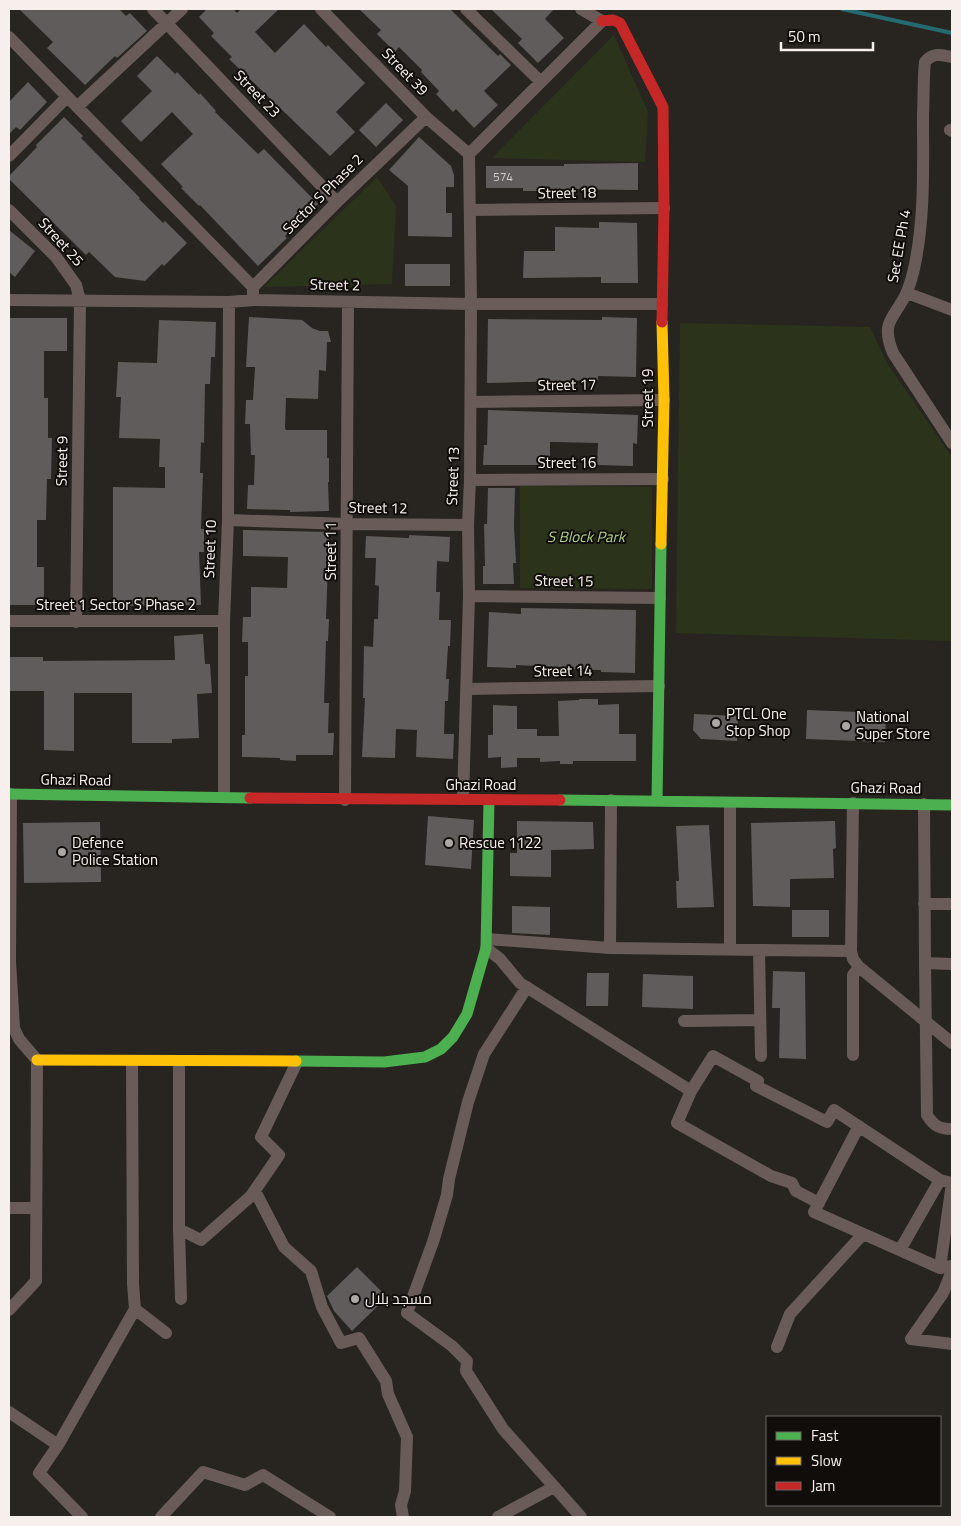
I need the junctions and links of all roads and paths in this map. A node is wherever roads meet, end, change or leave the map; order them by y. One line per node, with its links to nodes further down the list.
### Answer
1 (153, 9): 7 (street, Street 23)
2 (182, 9): 7 (street)
3 (320, 9): 13 (street, Street 39)
4 (466, 9): 10 (street)
5 (581, 9): 6 (street)
6 (602, 21): 10 (street); 17 (street, Street 19)
7 (167, 23): 12 (street); 16 (street, Street 23)
8 (9, 37): 11 (street)
9 (952, 57): 20 (street, Sec EE Ph 4)
10 (542, 82): 14 (street)
11 (67, 97): 12 (street); 15 (street)
12 (77, 107): 21 (street)
13 (426, 117): 14 (street, Street 39); 16 (street, Sector S Phase 2)
14 (469, 154): 19 (street, Street 13)
15 (9, 156)
16 (337, 202): 21 (street, Sector S Phase 2)
17 (664, 208): 19 (street, Street 18); 27 (street, Street 19)
18 (9, 210): 23 (street, Street 25)
19 (470, 210): 26 (street, Street 13)
20 (907, 293): 28 (street); 31 (street, Sec EE Ph 4)
21 (253, 294): 24 (street, Street 2); 25 (street, Street 2)
22 (9, 300): 23 (street, Street 2)
23 (80, 300): 24 (street, Street 2); 41 (street, Street 9)
24 (229, 302): 34 (street, Street 10)
25 (348, 302): 26 (street, Street 2); 35 (street, Street 11)
26 (471, 304): 27 (street, Street 2); 30 (street, Street 13)
27 (662, 304): 29 (street, Street 19)
28 (952, 310)
29 (664, 400): 30 (street, Street 17); 32 (street, Street 19)
30 (471, 402): 33 (street, Street 13)
31 (952, 443)
32 (663, 479): 33 (street, Street 16); 38 (street, Street 19)
33 (470, 480): 36 (street, Street 13)
34 (228, 520): 35 (street, Street 12); 40 (street, Street 10)
35 (347, 524): 36 (street, Street 12); 47 (street, Street 11)
36 (468, 525): 37 (street, Street 13)
37 (469, 596): 38 (street, Street 15); 43 (street, Street 13)
38 (660, 598): 42 (street, Street 19)
39 (9, 621): 41 (street, Street 1 Sector S Phase 2)
40 (224, 621): 41 (street, Street 1 Sector S Phase 2); 45 (street, Street 10)
41 (76, 622)
42 (659, 686): 43 (street, Street 14); 50 (street, Street 19)
43 (467, 689): 46 (street, Street 13)
44 (10, 794): 45 (street, Ghazi Road); 62 (street)
45 (224, 797): 47 (street, Ghazi Road)
46 (464, 799): 47 (street, Ghazi Road); 48 (street, Ghazi Road)
47 (345, 800)
48 (489, 800): 49 (street, Ghazi Road); 57 (street)
49 (611, 800): 50 (street, Ghazi Road); 58 (street)
50 (657, 802): 51 (street, Ghazi Road)
51 (730, 803): 52 (street, Ghazi Road); 59 (street)
52 (852, 803): 53 (street, Ghazi Road); 61 (street)
53 (924, 804): 54 (street, Ghazi Road); 55 (street)
54 (952, 805)
55 (924, 904): 56 (street); 63 (street)
56 (952, 904)
57 (486, 943): 58 (street); 66 (street); 76 (street)
58 (610, 948): 59 (street)
59 (730, 949): 60 (street)
60 (759, 950): 61 (street); 67 (street)
61 (852, 951): 65 (street)
62 (10, 961): 73 (street)
63 (925, 963): 64 (street); 69 (street)
64 (952, 964)
65 (859, 967): 69 (street); 71 (street)
66 (527, 987): 77 (street); 97 (street)
67 (760, 1020): 68 (street); 72 (street)
68 (684, 1021)
69 (926, 1021): 70 (street); 79 (street)
70 (952, 1043)
71 (853, 1055)
72 (761, 1056)
73 (37, 1060): 74 (street); 84 (street)
74 (132, 1060): 75 (street); 90 (street)
75 (179, 1061): 76 (street); 85 (street)
76 (297, 1062): 81 (street)
77 (691, 1091): 78 (street); 82 (street)
78 (860, 1126): 80 (street); 82 (street)
79 (952, 1129)
80 (948, 1182): 87 (street); 88 (street)
81 (255, 1191): 85 (street); 101 (street)
82 (819, 1203): 86 (street)
83 (9, 1208): 84 (street)
84 (36, 1208): 91 (street)
85 (179, 1229): 89 (street)
86 (864, 1234): 87 (street); 94 (street)
87 (900, 1250): 88 (street)
88 (948, 1268): 93 (street)
89 (181, 1299)
90 (135, 1309): 92 (street); 96 (street)
91 (9, 1310)
92 (166, 1334)
93 (952, 1344)
94 (778, 1347)
95 (9, 1412): 96 (street)
96 (58, 1445): 98 (street)
97 (554, 1487): 102 (street); 103 (street)
98 (82, 1517)
99 (161, 1517): 100 (street)
100 (330, 1517)
101 (403, 1517)
102 (498, 1517)
103 (581, 1517)

